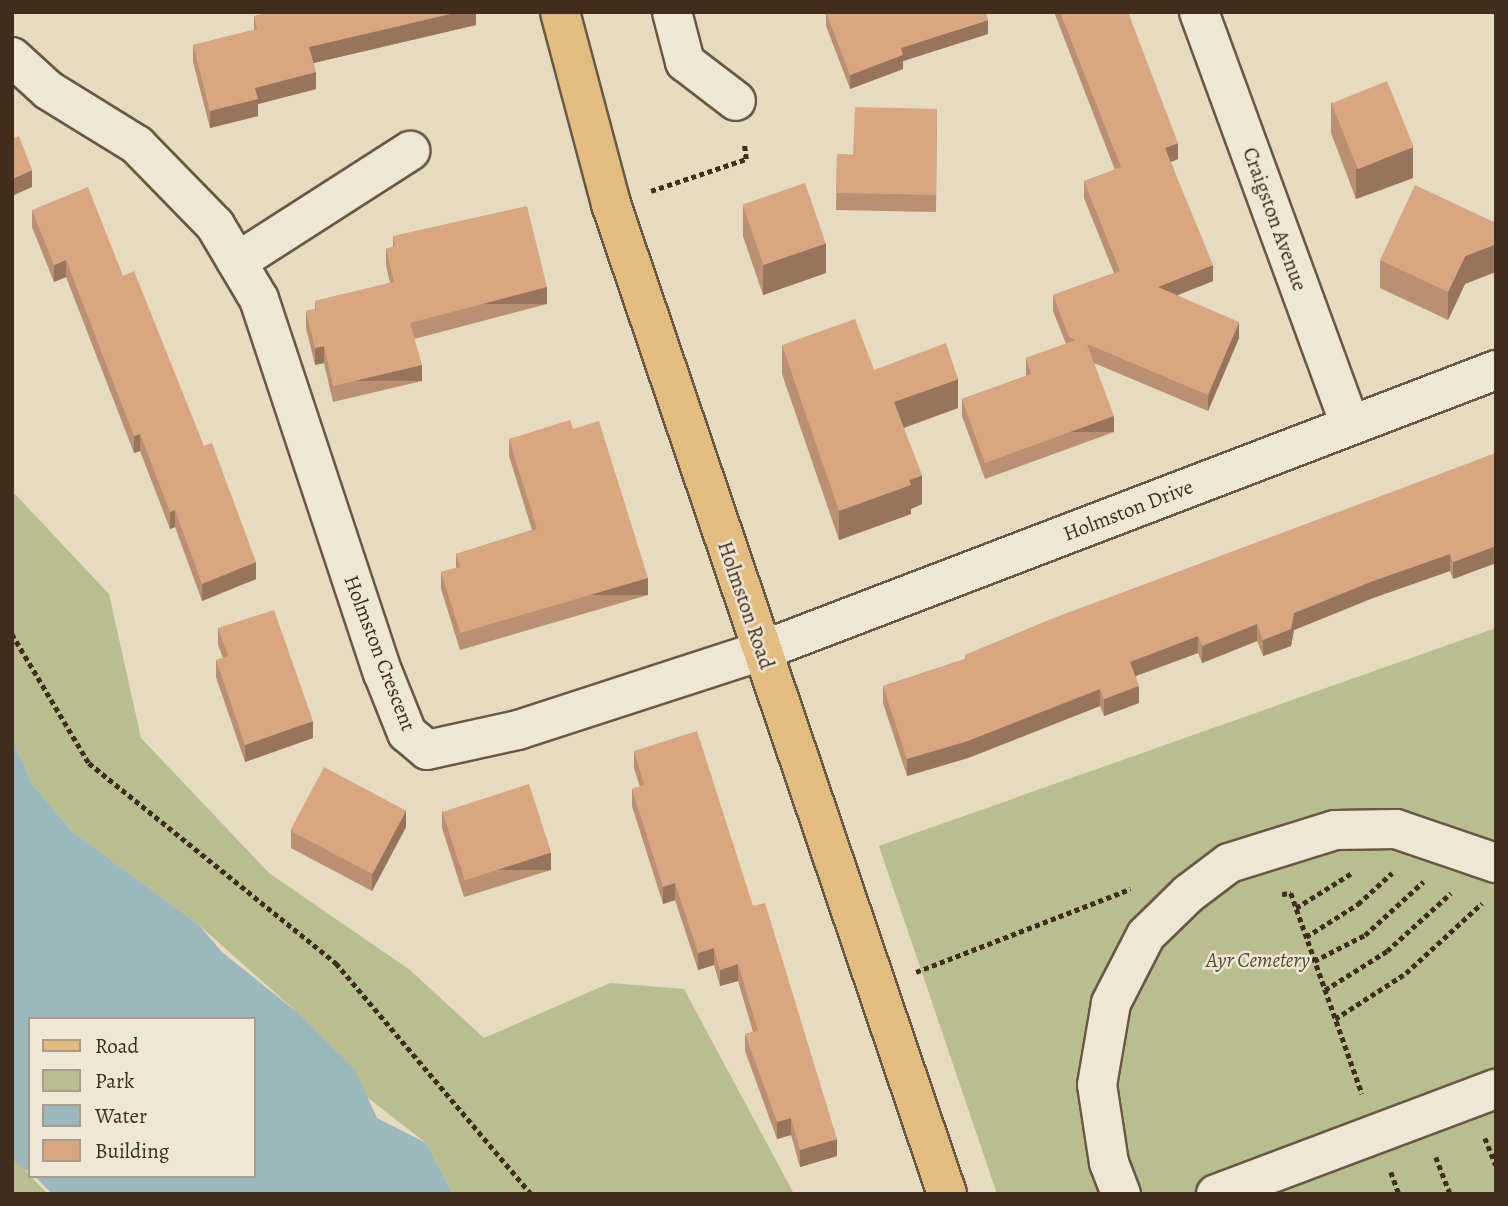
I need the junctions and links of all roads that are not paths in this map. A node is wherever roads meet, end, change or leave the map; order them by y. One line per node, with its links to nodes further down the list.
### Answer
1 (560, 12): 10 (main road, Holmston Road)
2 (672, 12): 5 (street)
3 (1199, 12): 9 (street, Craigston Avenue)
4 (12, 57): 7 (street, Holmston Crescent)
5 (736, 101)
6 (410, 151): 7 (street)
7 (237, 262): 10 (street, Holmston Crescent)
8 (1496, 370): 9 (street, Holmston Drive)
9 (1350, 425): 10 (street, Holmston Drive)
10 (761, 651): 13 (main road, Holmston Road)
11 (1466, 858): 14 (street)
12 (1496, 1089): 15 (street)
13 (947, 1194)
14 (1121, 1194)
15 (1216, 1194)

